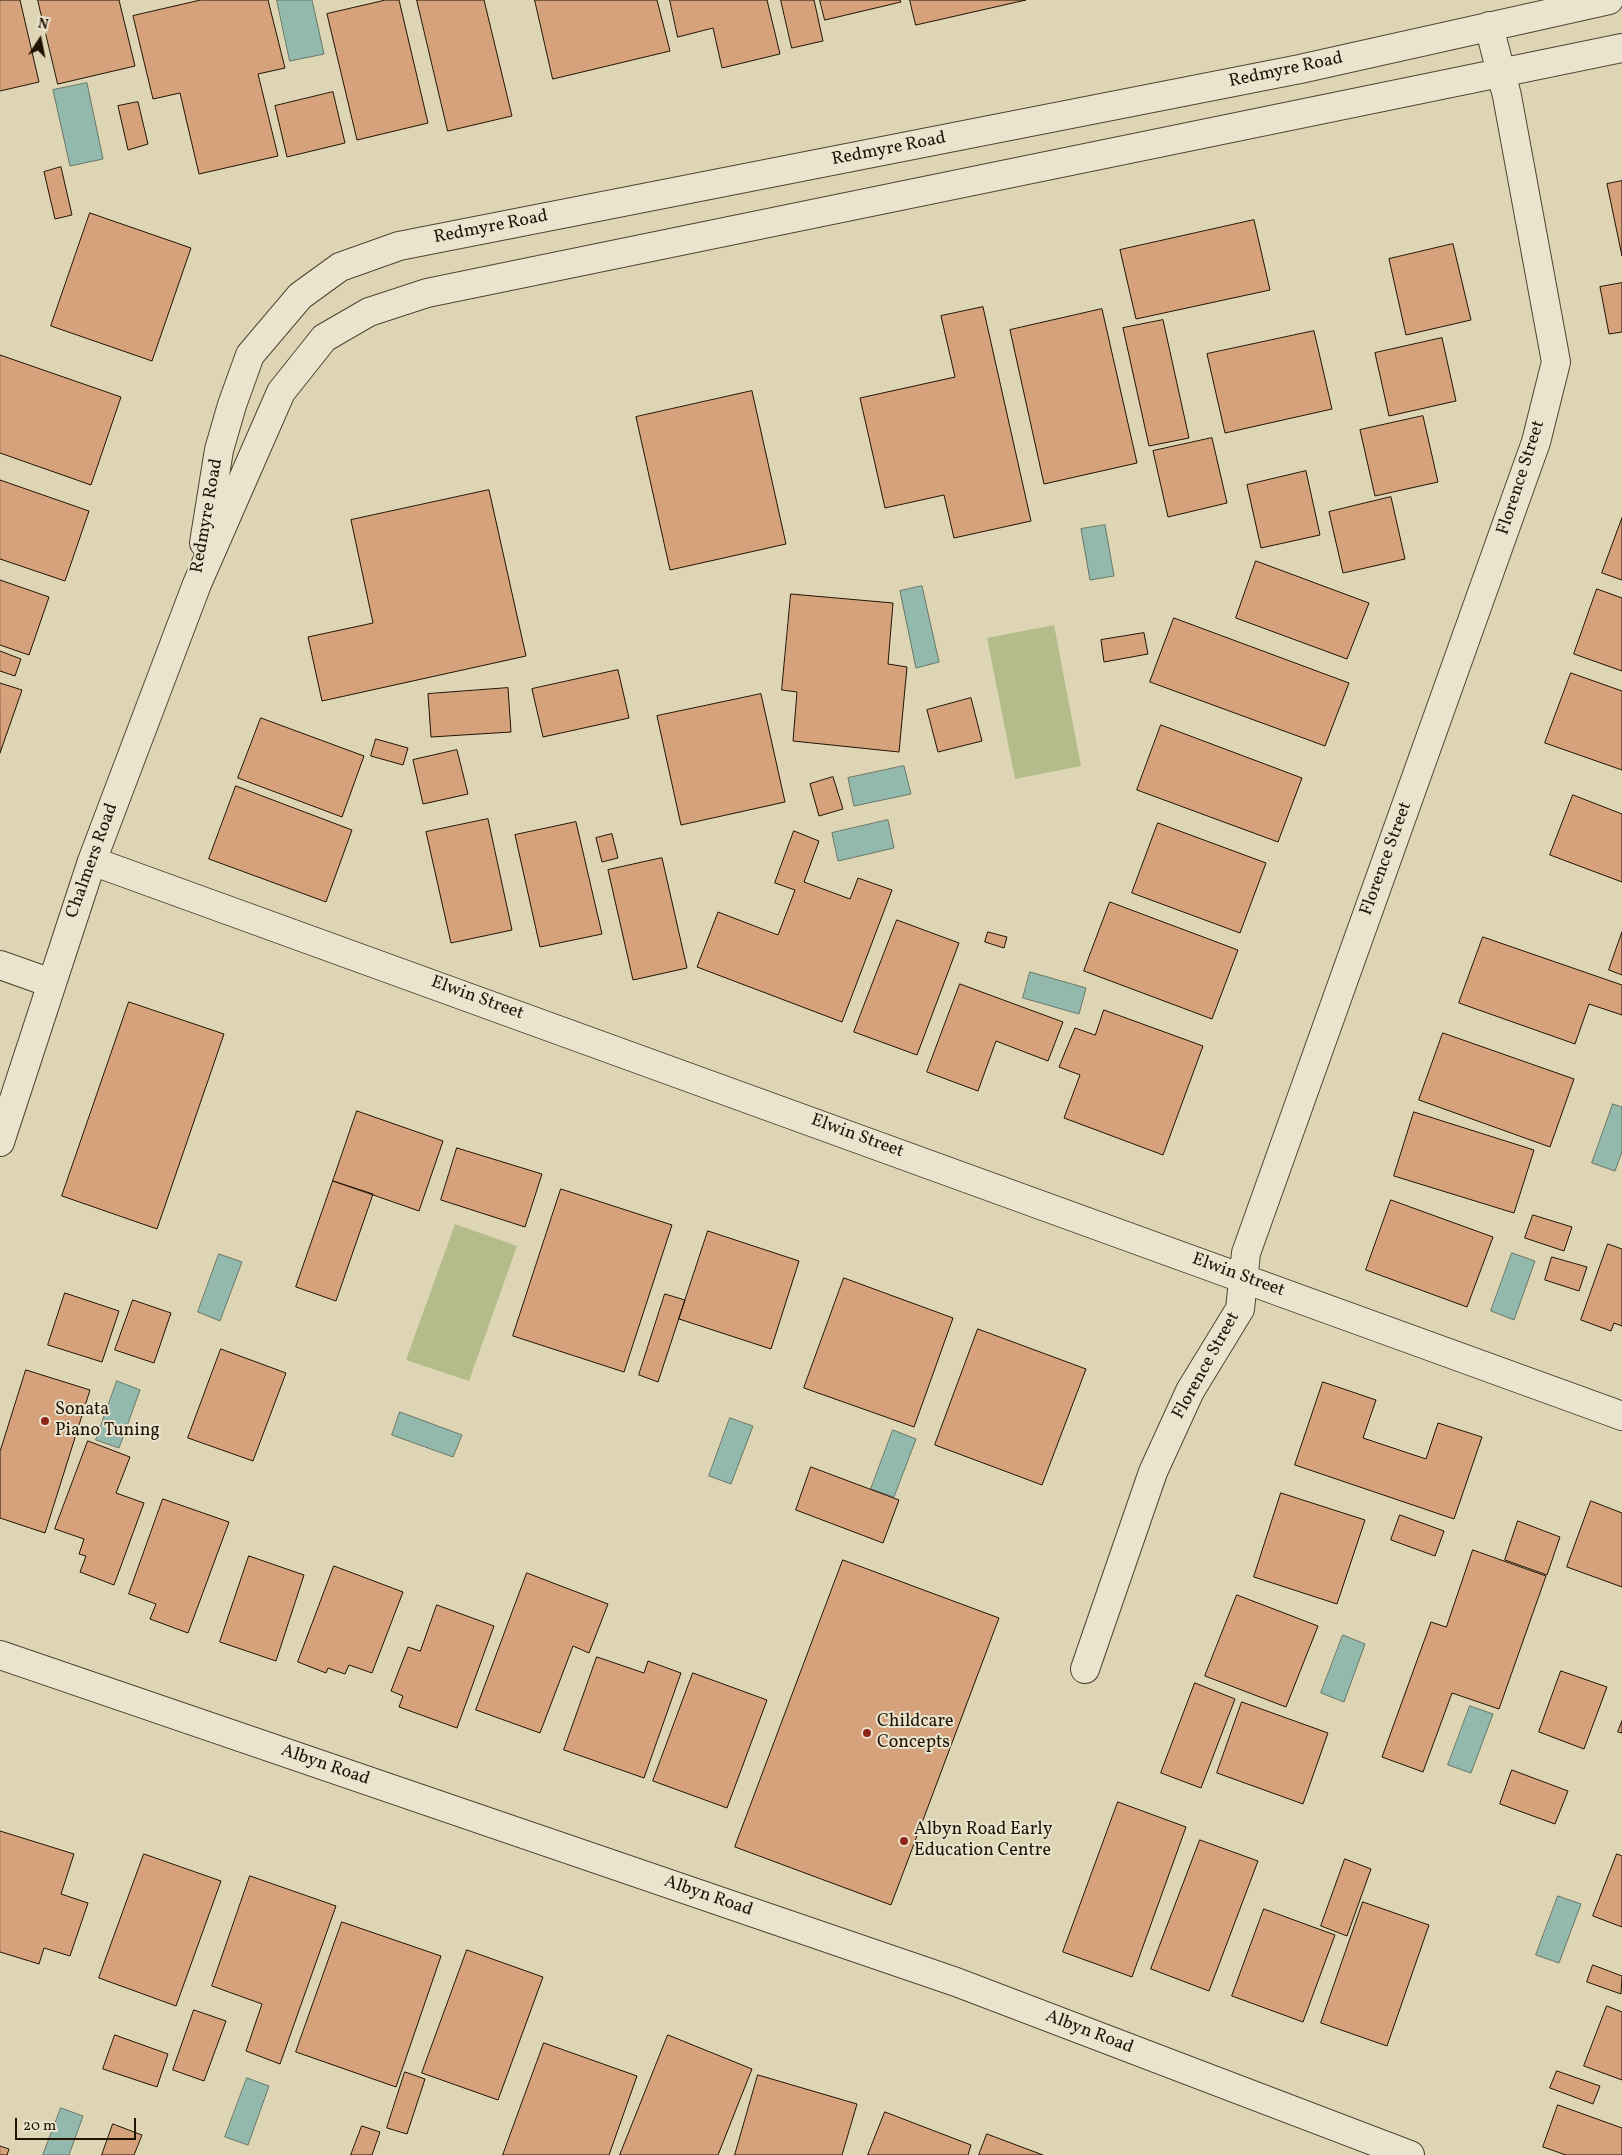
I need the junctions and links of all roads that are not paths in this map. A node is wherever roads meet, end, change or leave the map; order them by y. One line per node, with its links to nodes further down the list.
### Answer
1 (1609, 0): 2 (street, Redmyre Road)
2 (1489, 26): 4 (street, Florence Street); 5 (street, Redmyre Road)
3 (1622, 48): 4 (street, Redmyre Road)
4 (1502, 74): 5 (street, Redmyre Road); 10 (street, Florence Street)
5 (197, 584): 6 (street, Chalmers Road)
6 (92, 861): 8 (street, Chalmers Road); 10 (street, Elwin Street)
7 (0, 966): 8 (street)
8 (52, 983): 9 (street, Chalmers Road)
9 (0, 1142)
10 (1244, 1278): 11 (street, Elwin Street); 13 (street, Florence Street)
11 (1622, 1416)
12 (0, 1656): 14 (street, Albyn Road)
13 (1084, 1669)
14 (1410, 2155)

